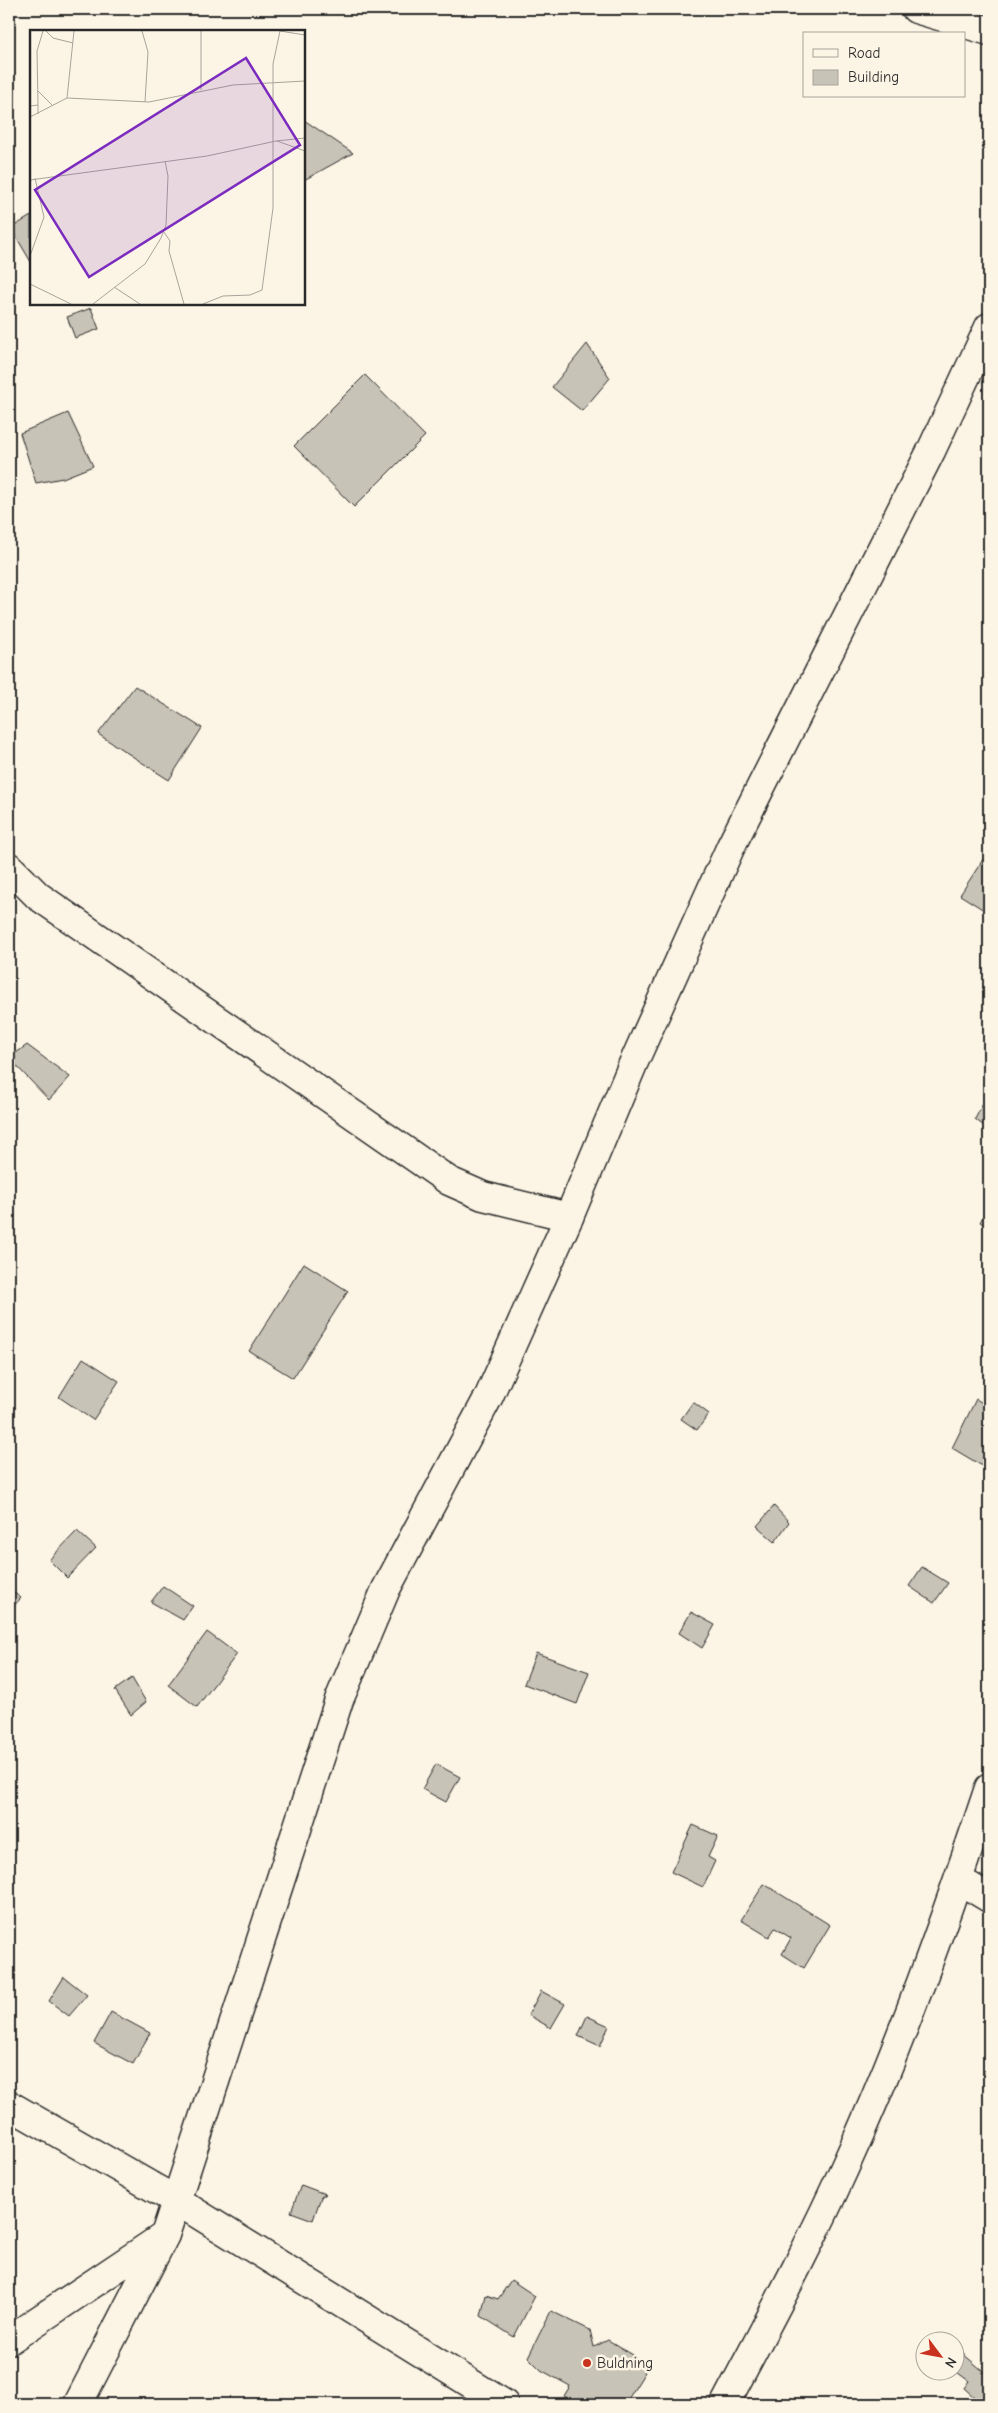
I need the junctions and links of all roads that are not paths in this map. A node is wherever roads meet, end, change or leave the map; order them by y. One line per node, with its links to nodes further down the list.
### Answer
1 (916, 9): 2 (street)
2 (989, 31)
3 (989, 328): 5 (street)
4 (9, 867): 5 (street)
5 (569, 1217): 10 (street)
6 (989, 1788): 7 (street)
7 (958, 1880): 8 (street); 15 (street)
8 (989, 1898)
9 (9, 2105): 10 (street)
10 (177, 2201): 11 (street); 14 (street)
11 (165, 2235): 12 (street); 13 (street)
12 (9, 2340)
13 (78, 2404)
14 (504, 2404)
15 (725, 2404)

